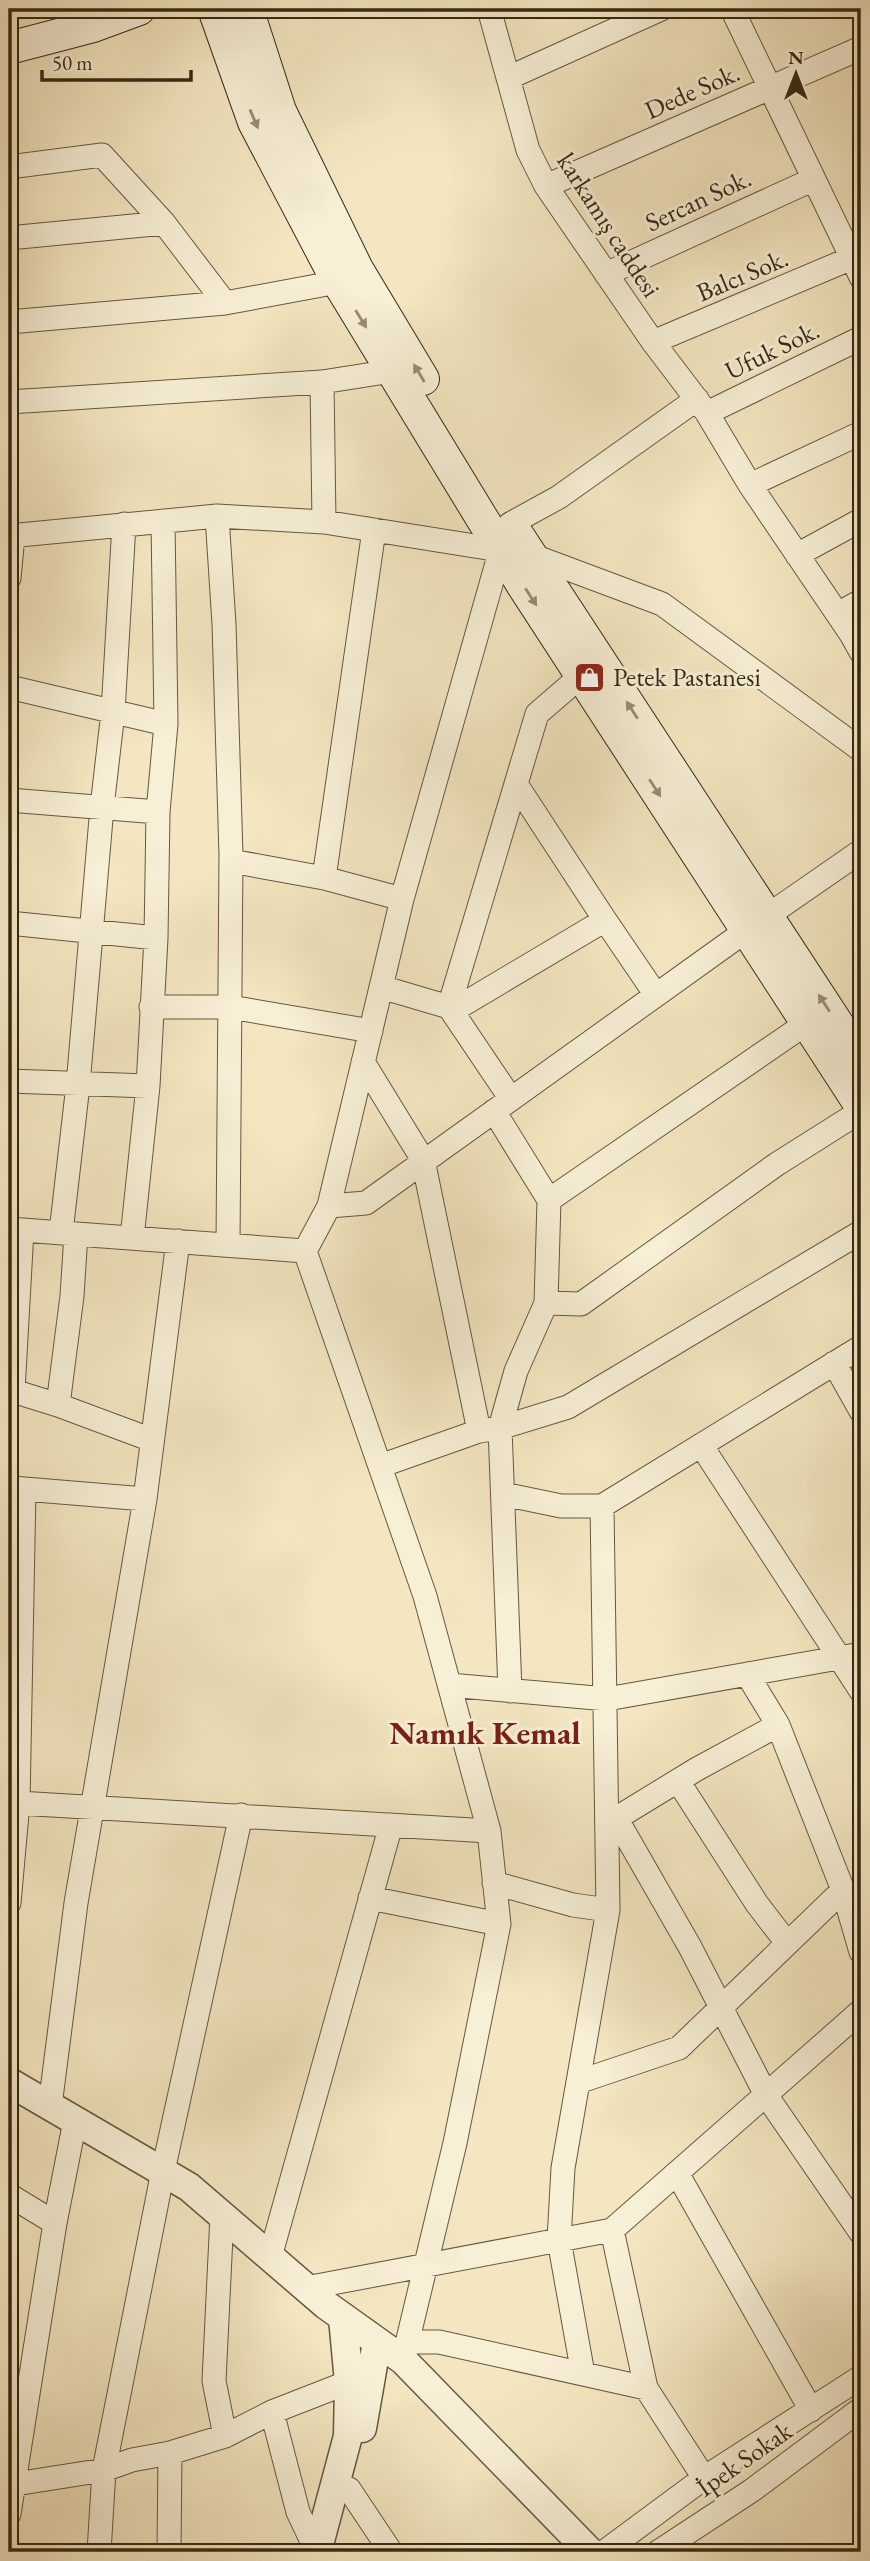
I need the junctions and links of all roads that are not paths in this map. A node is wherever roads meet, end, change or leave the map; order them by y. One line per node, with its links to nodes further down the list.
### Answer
1 (139, 9): 7 (main road)
2 (214, 9): 18 (main road, one-way to 18)
3 (247, 9): 36 (main road, one-way to 3)
4 (489, 9): 9 (street, karkamış caddesi)
5 (662, 9): 9 (street)
6 (732, 9): 10 (street)
7 (9, 48)
8 (861, 48): 10 (street, Dede Sok.)
9 (508, 78): 13 (street, karkamış caddesi)
10 (771, 87): 12 (street); 13 (street, Dede Sok.)
11 (9, 167): 14 (street)
12 (814, 179): 16 (street); 17 (street, Sercan Sok.)
13 (546, 186): 17 (street, karkamış caddesi)
14 (164, 223): 15 (street); 19 (street)
15 (9, 238)
16 (857, 268): 22 (street, Balcı Sok.)
17 (606, 274): 22 (street, karkamış caddesi)
18 (338, 282): 19 (street); 23 (main road, one-way to 23)
19 (225, 303): 20 (street)
20 (9, 322)
21 (861, 338): 26 (street, Ufuk Sok.)
22 (653, 342): 26 (street, karkamış caddesi)
23 (392, 371): 24 (street); 36 (main road)
24 (322, 382): 25 (street); 32 (street)
25 (9, 402)
26 (702, 406): 28 (street, karkamış caddesi); 36 (street, Ufuk Sok.)
27 (861, 433): 28 (street)
28 (750, 485): 37 (street, karkamış caddesi)
29 (217, 516): 31 (street); 32 (street); 52 (street)
30 (861, 520): 37 (street)
31 (163, 521): 33 (street); 45 (street)
32 (324, 522): 34 (street)
33 (124, 524): 35 (street); 44 (street)
34 (374, 530): 36 (street); 53 (street)
35 (11, 536): 38 (street)
36 (514, 543): 42 (main road, one-way to 42); 46 (street); 54 (street); 57 (main road, one-way to 36)
37 (797, 555): 40 (street, karkamış caddesi)
38 (9, 578)
39 (861, 601): 40 (street)
40 (838, 614): 41 (street, karkamış caddesi)
41 (861, 652)
42 (582, 675): 47 (street); 57 (main road, one-way to 57)
43 (9, 687): 44 (street)
44 (113, 712): 45 (street); 49 (street)
45 (166, 724): 50 (street)
46 (861, 750)
47 (516, 784): 55 (street); 64 (street)
48 (9, 800): 49 (street)
49 (102, 807): 50 (street); 58 (street)
50 (158, 811): 59 (street)
51 (861, 851): 57 (street)
52 (231, 861): 53 (street); 63 (street)
53 (324, 878): 54 (street)
54 (402, 899): 60 (street)
55 (605, 920): 61 (street); 64 (street)
56 (9, 923): 58 (street)
57 (757, 923): 61 (street); 65 (main road); 67 (main road, one-way to 57)
58 (91, 933): 59 (street); 70 (street)
59 (156, 938): 62 (street)
60 (381, 987): 64 (street); 66 (street)
61 (656, 995): 72 (street)
62 (151, 1007): 63 (street); 71 (street)
63 (230, 1007): 66 (street); 82 (street)
64 (451, 1009): 72 (street)
65 (807, 1023): 73 (main road); 75 (street)
66 (371, 1031): 68 (street)
67 (861, 1060)
68 (363, 1062): 74 (street); 76 (street)
69 (9, 1081): 70 (street)
70 (78, 1085): 71 (street); 79 (street)
71 (148, 1086): 80 (street)
72 (503, 1105): 74 (street); 75 (street)
73 (861, 1108): 84 (street)
74 (423, 1160): 76 (street); 89 (street)
75 (549, 1200): 84 (street)
76 (329, 1206): 83 (street)
77 (15, 1229): 79 (street); 87 (street)
78 (861, 1232): 89 (street)
79 (68, 1233): 80 (street); 87 (street)
80 (132, 1238): 81 (street)
81 (178, 1241): 82 (street); 90 (street)
82 (228, 1245): 83 (street)
83 (305, 1251): 92 (street)
84 (546, 1303): 89 (street)
85 (861, 1346): 86 (street)
86 (834, 1363): 88 (street); 91 (street)
87 (58, 1405): 90 (street)
88 (861, 1411)
89 (490, 1430): 92 (street); 94 (street)
90 (152, 1440): 95 (street)
91 (701, 1445): 96 (street); 97 (street)
92 (380, 1466): 99 (street)
93 (16, 1488): 95 (street); 105 (street)
94 (503, 1494): 96 (street); 100 (street)
95 (145, 1499): 106 (street)
96 (602, 1506): 102 (street)
97 (851, 1656): 98 (street); 101 (street)
98 (747, 1674): 102 (street); 103 (street)
99 (449, 1685): 100 (street); 110 (street)
100 (510, 1691): 102 (street)
101 (861, 1691)
102 (607, 1699): 108 (street)
103 (778, 1725): 104 (street); 112 (street)
104 (678, 1780): 108 (street); 117 (street)
105 (18, 1803): 106 (street); 114 (street)
106 (94, 1806): 107 (street); 124 (street)
107 (241, 1815): 109 (street); 126 (street)
108 (612, 1821): 115 (street); 119 (street)
109 (391, 1825): 110 (street); 113 (street)
110 (489, 1831): 111 (street)
111 (494, 1883): 115 (street); 116 (street)
112 (843, 1890): 117 (street); 118 (street)
113 (370, 1898): 116 (street); 134 (street)
114 (9, 1903)
115 (608, 1910): 122 (street)
116 (499, 1924): 135 (street)
117 (788, 1943): 119 (street)
118 (861, 1951)
119 (720, 2007): 122 (street); 123 (street)
120 (861, 2011): 123 (street)
121 (9, 2082): 124 (street)
122 (578, 2082): 133 (street)
123 (766, 2095): 127 (street); 132 (street)
124 (50, 2106): 125 (street)
125 (75, 2120): 126 (street); 130 (street)
126 (163, 2171): 129 (street); 149 (street)
127 (677, 2173): 131 (street); 145 (street)
128 (9, 2195): 130 (street)
129 (222, 2215): 134 (street); 147 (street)
130 (55, 2223): 151 (street)
131 (612, 2230): 133 (street); 143 (street)
132 (861, 2233)
133 (559, 2240): 135 (street); 140 (street)
134 (270, 2257): 136 (street)
135 (426, 2265): 136 (street); 139 (street)
136 (306, 2288): 137 (street)
137 (343, 2318): 138 (street); 142 (street)
138 (377, 2342): 139 (street); 152 (street)
139 (405, 2351): 140 (street); 159 (street)
140 (583, 2374): 143 (street)
141 (861, 2377): 145 (street)
142 (349, 2382): 146 (street); 156 (street)
143 (646, 2388): 150 (street)
144 (861, 2409): 161 (street, İpek Sokak)
145 (811, 2410): 150 (street)
146 (272, 2412): 147 (street); 156 (street)
147 (225, 2435): 148 (street)
148 (170, 2453): 149 (street); 155 (street)
149 (104, 2470): 151 (street); 154 (street)
150 (705, 2478): 160 (street)
151 (11, 2485): 153 (street)
152 (349, 2489): 157 (street); 158 (street)
153 (9, 2514)
154 (99, 2552)
155 (169, 2552)
156 (317, 2552)
157 (328, 2552)
158 (390, 2552)
159 (590, 2552)
160 (604, 2552)
161 (658, 2552)

